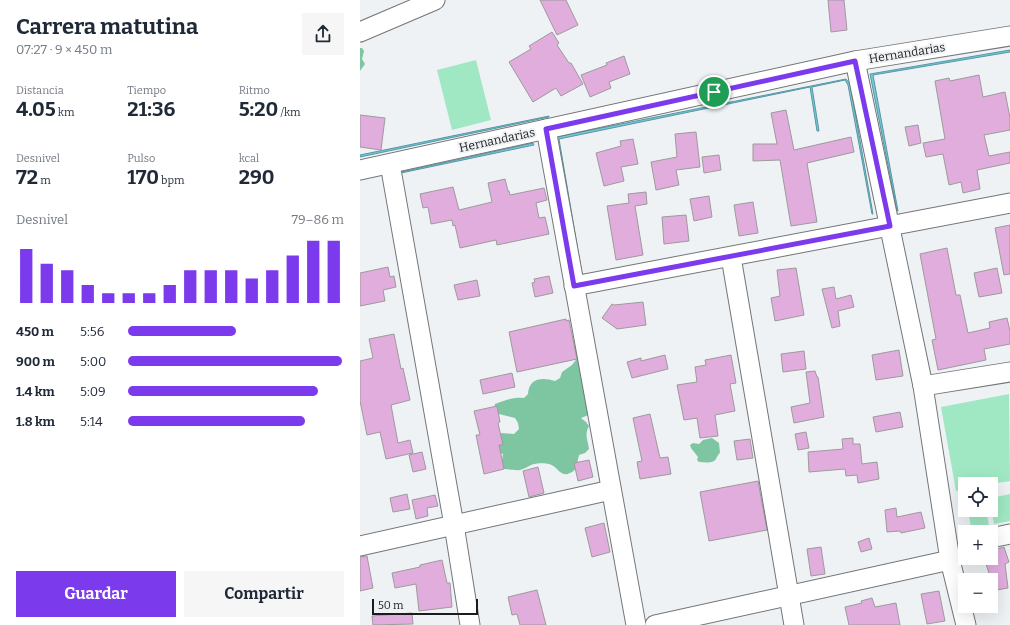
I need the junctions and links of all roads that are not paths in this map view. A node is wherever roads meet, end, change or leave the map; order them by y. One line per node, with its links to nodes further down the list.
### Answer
1 (435, 0): 2 (street)
2 (360, 32)
3 (1010, 36): 4 (street, Hernandarias)
4 (855, 61): 5 (street, Hernandarias); 9 (street)
5 (546, 129): 6 (street, Hernandarias); 11 (street)
6 (390, 164): 7 (street, Hernandarias); 15 (street)
7 (360, 170)
8 (1010, 204): 9 (street)
9 (890, 226): 10 (street); 13 (street)
10 (731, 256): 11 (street); 20 (street)
11 (574, 286): 14 (street)
12 (1010, 372): 13 (street)
13 (923, 386): 19 (street)
14 (611, 490): 15 (street); 22 (street)
15 (454, 525): 18 (street); 21 (street)
16 (1010, 534): 17 (street)
17 (998, 537)
18 (360, 546)
19 (954, 551): 20 (street); 25 (street)
20 (790, 596): 23 (street); 24 (street)
21 (470, 625)
22 (636, 625)
23 (655, 625)
24 (794, 625)
25 (966, 625)

